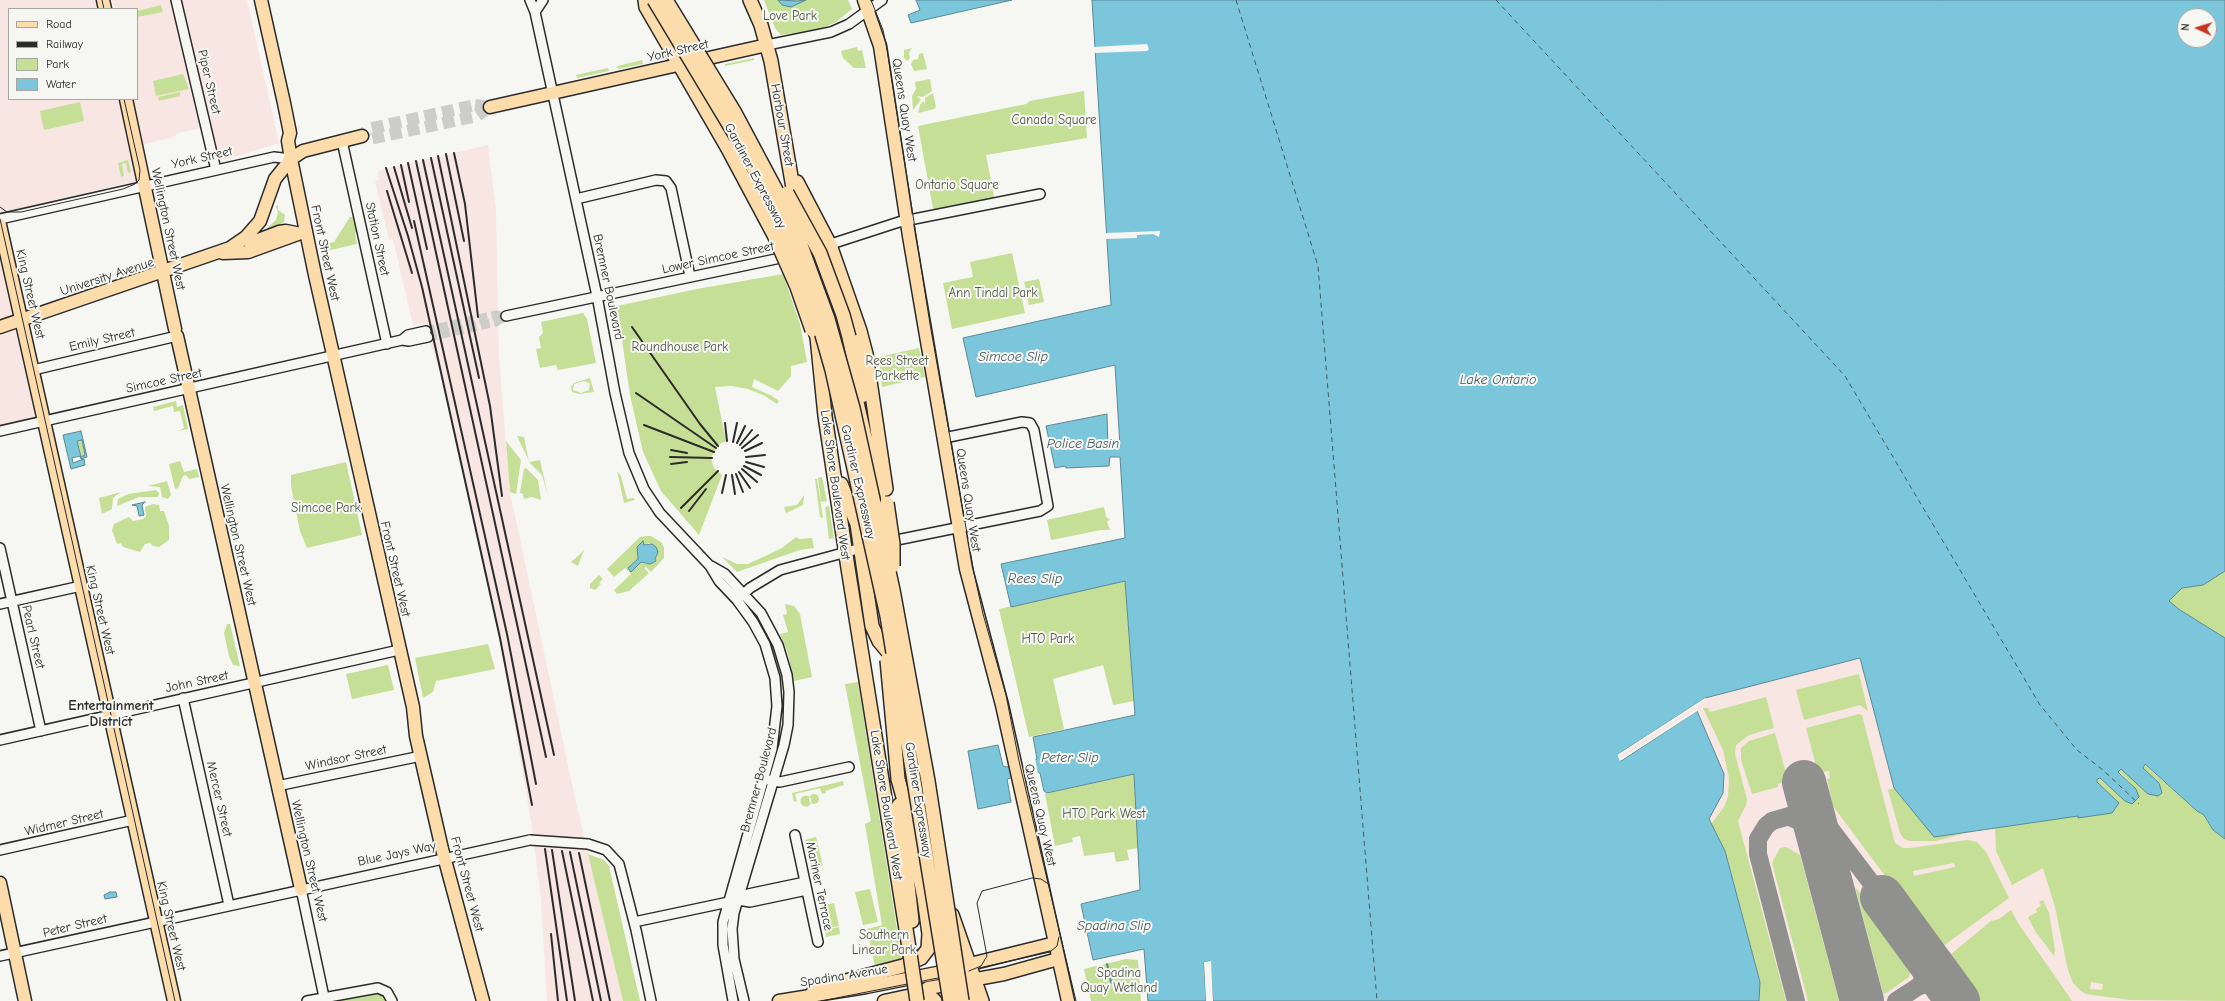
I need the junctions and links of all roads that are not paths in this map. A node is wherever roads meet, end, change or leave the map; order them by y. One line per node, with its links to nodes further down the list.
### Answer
1 (176, 0): 26 (street, Piper Street)
2 (253, 0): 16 (main road, Front Street West)
3 (261, 0): 16 (main road, Front Street West)
4 (530, 0): 13 (street, Bremner Boulevard)
5 (543, 0): 13 (street)
6 (644, 0): 17 (highway)
7 (654, 0): 51 (highway, Gardiner Expressway, bridge)
8 (659, 0): 15 (highway, Lake Shore Boulevard West)
9 (666, 0): 21 (highway, Gardiner Expressway, bridge)
10 (750, 0): 14 (highway, Harbour Street)
11 (880, 1): 12 (street, York Street)
12 (866, 5): 14 (street, York Street); 31 (main road, Queens Quay West)
13 (535, 12): 18 (street, Bremner Boulevard)
14 (767, 45): 15 (main road, York Street); 25 (highway, Harbour Street)
15 (696, 62): 17 (main road, York Street); 38 (highway, Lake Shore Boulevard West)
16 (272, 64): 24 (main road, Front Street West)
17 (678, 65): 18 (main road, York Street); 51 (highway, bridge)
18 (553, 94): 20 (main road, York Street); 29 (street, Bremner Boulevard)
19 (126, 100): 27 (main road, Wellington Street West)
20 (490, 108)
21 (735, 113): 56 (highway, bridge); 64 (highway, Gardiner Expressway, bridge)
22 (362, 136): 23 (main road, York Street)
23 (342, 141): 24 (main road, York Street); 47 (street, Station Street)
24 (291, 158): 26 (street, York Street); 33 (main road, Front Street West); 35 (main road, University Avenue)
25 (789, 168): 34 (highway); 36 (highway, Harbour Street)
26 (216, 170): 27 (street, York Street)
27 (144, 186): 30 (street, York Street); 39 (main road, Wellington Street West)
28 (1040, 194): 31 (street, Lower Simcoe Street)
29 (576, 199): 40 (street); 41 (street, Bremner Boulevard)
30 (0, 219)
31 (907, 220): 34 (street, Lower Simcoe Street); 54 (main road, Queens Quay West)
32 (0, 225): 43 (main road, King Street West)
33 (301, 232): 35 (main road); 37 (main road); 48 (main road, Front Street West)
34 (830, 245): 36 (street, Lower Simcoe Street); 64 (highway, bridge)
35 (235, 246): 37 (main road, University Avenue)
36 (812, 250): 38 (street, Lower Simcoe Street); 56 (highway)
37 (221, 252): 39 (main road, University Avenue)
38 (792, 256): 40 (street, Lower Simcoe Street); 55 (highway, Lake Shore Boulevard West)
39 (164, 272): 43 (main road, University Avenue); 45 (main road, Wellington Street West)
40 (690, 276): 41 (street, Lower Simcoe Street)
41 (597, 296): 42 (street, Lower Simcoe Street); 62 (street, Bremner Boulevard)
42 (506, 316)
43 (21, 320): 44 (main road, University Avenue); 49 (main road, King Street West)
44 (0, 327)
45 (176, 332): 49 (street, Emily Street); 50 (main road, Wellington Street West)
46 (427, 334): 47 (street)
47 (387, 344): 48 (street)
48 (334, 356): 50 (street, Simcoe Street); 70 (main road, Front Street West)
49 (32, 370): 52 (main road, King Street West)
50 (189, 388): 52 (street, Simcoe Street); 72 (main road, Wellington Street West)
51 (840, 407): 69 (highway, Gardiner Expressway, bridge)
52 (44, 421): 53 (street, Simcoe Street); 63 (main road, King Street West)
53 (0, 431)
54 (944, 438): 57 (main road, Queens Quay West); 57 (street)
55 (832, 460): 60 (highway); 61 (highway, Lake Shore Boulevard West)
56 (882, 512): 58 (highway)
57 (959, 528): 58 (street); 96 (main road, Queens Quay West)
58 (888, 542): 60 (street); 71 (highway)
59 (0, 548): 67 (street, Pearl Street)
60 (861, 548): 61 (street); 71 (highway)
61 (846, 552): 65 (street); 98 (highway, Lake Shore Boulevard West)
62 (710, 566): 65 (street, Bremner Boulevard); 66 (street, Bremner Boulevard)
63 (81, 586): 67 (street); 74 (main road, King Street West)
64 (893, 590): 120 (highway, Gardiner Expressway, bridge)
65 (744, 593): 66 (street); 81 (street, Bremner Boulevard)
66 (737, 600): 79 (street, Bremner Boulevard)
67 (12, 602): 68 (street); 75 (street, Pearl Street)
68 (0, 604)
69 (887, 616): 80 (highway, bridge); 119 (highway, Gardiner Expressway, bridge)
70 (399, 650): 72 (street, John Street); 77 (main road, Front Street West)
71 (904, 672): 101 (highway)
72 (255, 683): 73 (street, John Street); 82 (main road, Wellington Street West)
73 (183, 698): 74 (street, John Street); 92 (street, Mercer Street)
74 (110, 715): 75 (street, John Street); 83 (main road, King Street West)
75 (41, 731): 76 (street, John Street)
76 (0, 740)
77 (421, 756): 82 (street, Windsor Street); 86 (main road, Front Street West)
78 (849, 767): 81 (street)
79 (763, 779): 81 (street); 91 (street, Bremner Boulevard)
80 (898, 779): 98 (highway); 105 (highway)
81 (773, 782): 90 (street, Bremner Boulevard)
82 (277, 786): 89 (main road, Wellington Street West)
83 (133, 820): 85 (street, Widmer Street); 93 (main road, King Street West)
84 (794, 835): 88 (street, Mariner Terrace)
85 (0, 850)
86 (444, 857): 89 (street, Blue Jays Way); 94 (street, Blue Jays Way, bridge); 112 (main road, Front Street West)
87 (0, 884): 97 (main road)
88 (806, 886): 90 (street); 95 (street, Mariner Terrace)
89 (301, 889): 92 (street, Blue Jays Way); 106 (street, Wellington Street West)
90 (738, 900): 91 (street); 115 (street, Bremner Boulevard)
91 (727, 903): 94 (street); 114 (street, Bremner Boulevard)
92 (230, 905): 93 (street, Blue Jays Way)
93 (156, 921): 97 (street, Peter Street); 109 (main road, King Street West)
94 (634, 922): 113 (street, Blue Jays Way)
95 (818, 942)
96 (1055, 943): 100 (main road, Queens Quay West); 101 (main road)
97 (15, 953): 99 (street, Peter Street); 108 (main road)
98 (910, 954): 107 (highway, Lake Shore Boulevard West, bridge)
99 (0, 956)
100 (1058, 960): 103 (main road); 123 (main road, Queens Quay West)
101 (966, 965): 103 (highway)
102 (937, 973): 105 (main road, Spadina Avenue)
103 (970, 980): 121 (highway); 122 (highway)
104 (940, 986): 107 (main road)
105 (810, 995): 116 (main road, Spadina Avenue)
106 (324, 997): 110 (street); 111 (street)
107 (919, 997): 117 (main road); 118 (highway)
108 (25, 1001)
109 (174, 1001)
110 (308, 1001)
111 (392, 1001)
112 (483, 1001)
113 (651, 1001)
114 (733, 1001)
115 (744, 1001)
116 (779, 1001)
117 (884, 1001)
118 (935, 1001)
119 (950, 1001)
120 (962, 1001)
121 (971, 1001)
122 (982, 1001)
123 (1068, 1001)

